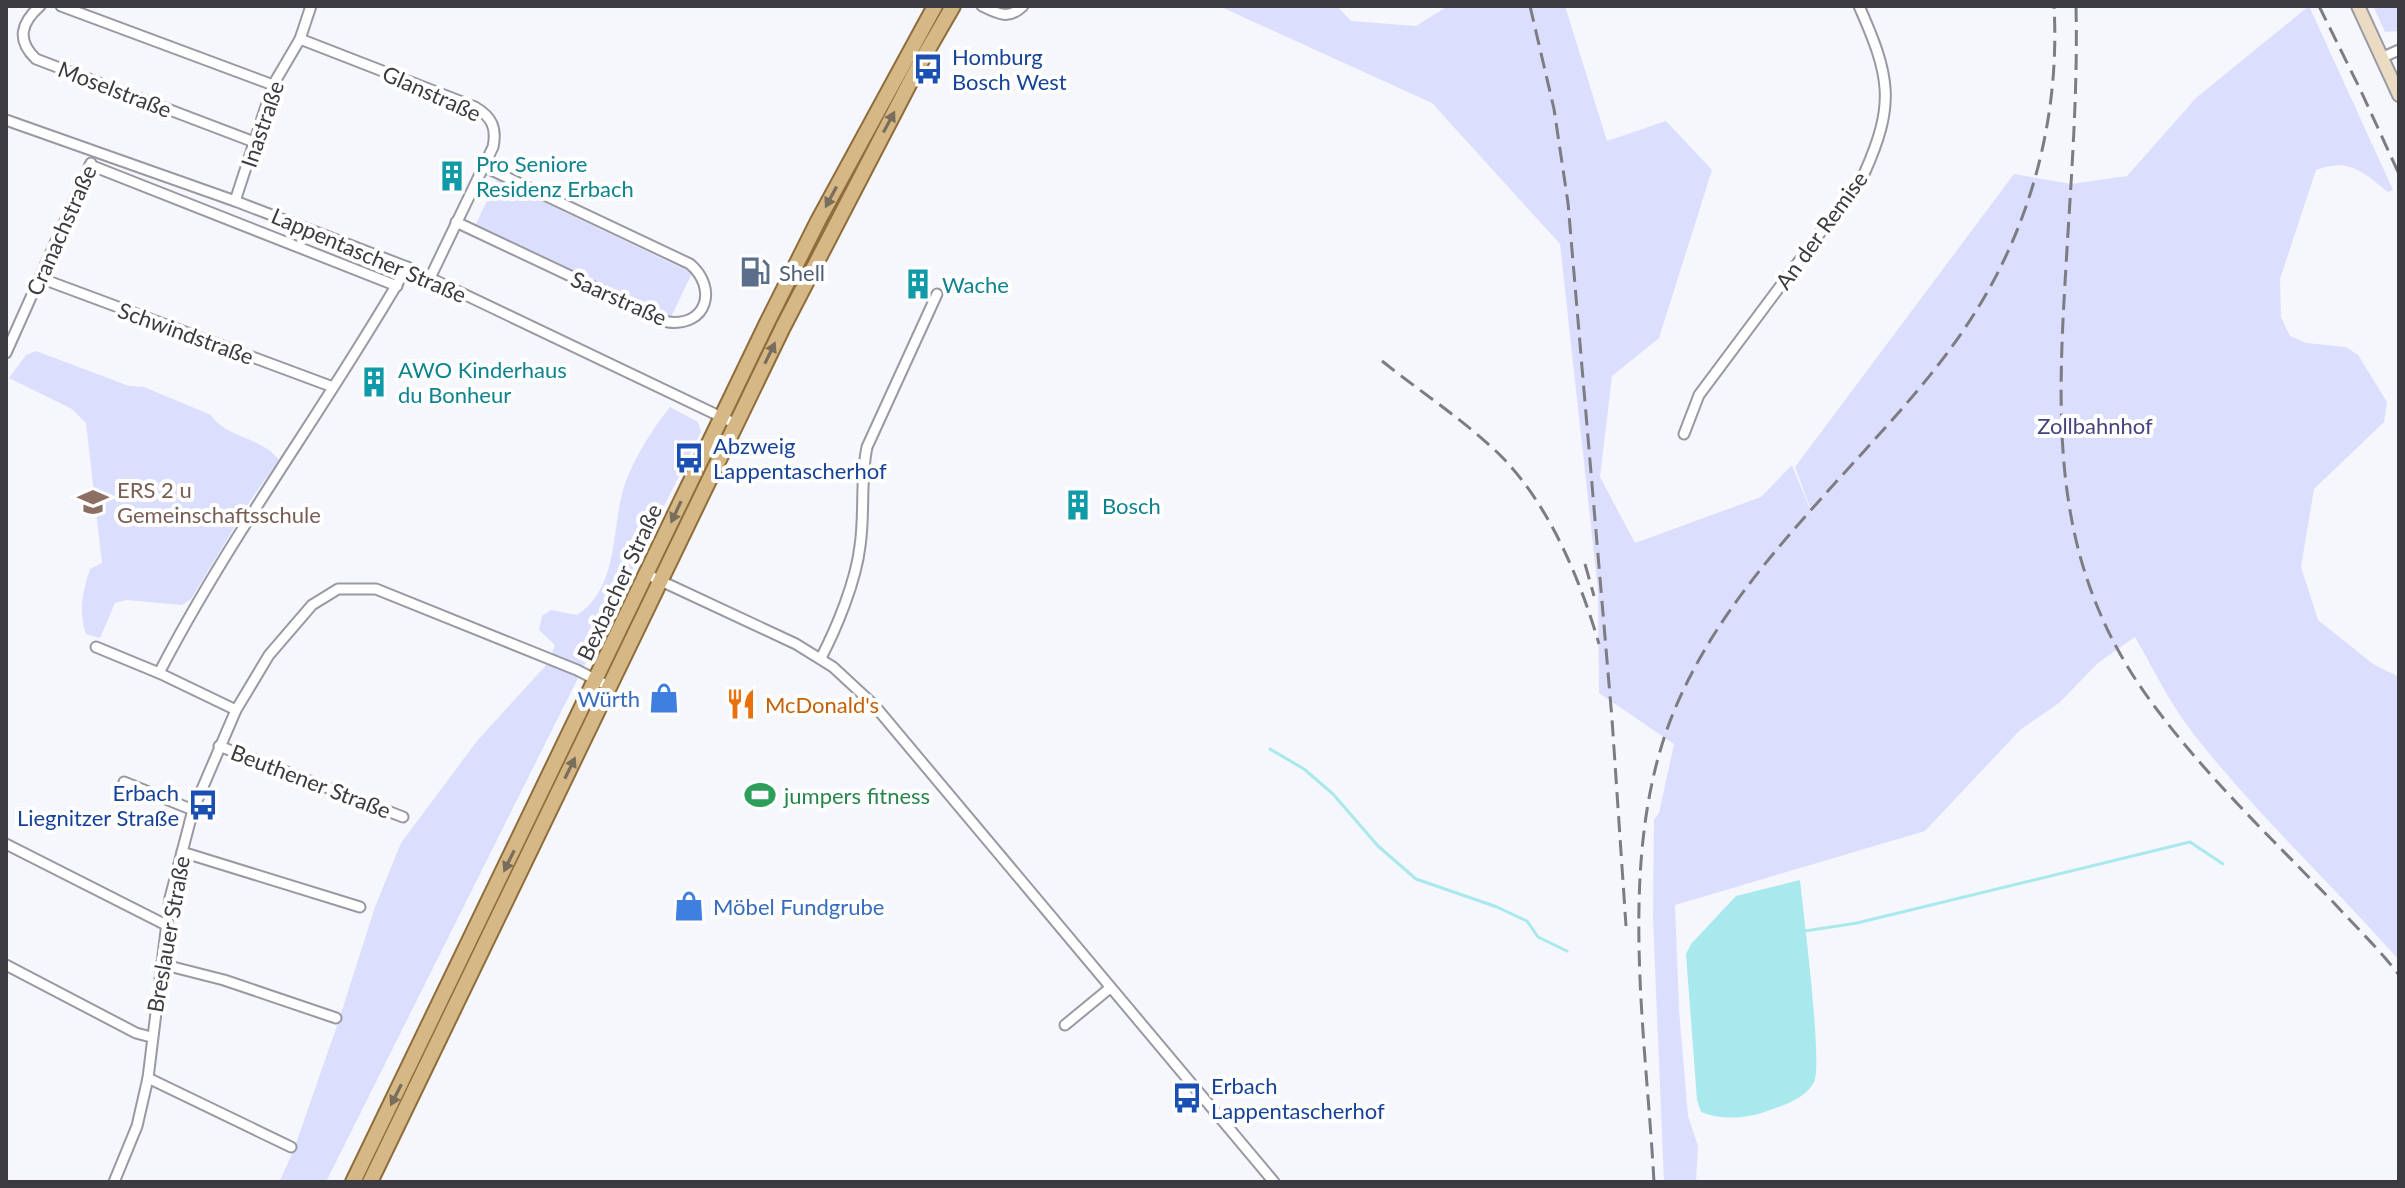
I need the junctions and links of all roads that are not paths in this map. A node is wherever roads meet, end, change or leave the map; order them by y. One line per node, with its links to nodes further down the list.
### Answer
1 (40, 6): 16 (street, Moselstraße)
2 (61, 6): 13 (street)
3 (311, 6): 10 (street, Inastraße)
4 (935, 6): 29 (main road, Bexbacher Straße, one-way to 29)
5 (953, 6): 30 (main road, Bexbacher Straße, one-way to 5)
6 (982, 6): 7 (street)
7 (1023, 6)
8 (1859, 6): 31 (street, An der Remise)
9 (2358, 6): 12 (main road)
10 (300, 39): 13 (street, Inastraße); 19 (street, Glanstraße)
11 (2399, 50): 12 (street)
12 (2381, 58): 14 (main road)
13 (273, 85): 16 (street, Inastraße)
14 (2399, 95)
15 (6, 120): 17 (street, Lappentascher Straße)
16 (254, 142): 20 (street, Inastraße)
17 (96, 151): 18 (street, Cranachstraße); 20 (street, Lappentascher Straße)
18 (90, 165): 23 (street, Cranachstraße); 25 (street, Lappentascher Straße)
19 (485, 167): 21 (street, Glanstraße); 21 (street, Saarstraße)
20 (235, 201): 22 (street, Lappentascher Straße)
21 (456, 222): 24 (street, Glanstraße)
22 (407, 267): 24 (street, Lappentascher Straße); 25 (street)
23 (40, 278): 27 (street, Cranachstraße); 28 (street, Schwindstraße)
24 (430, 278): 29 (street, Lappentascher Straße)
25 (397, 286): 28 (street)
26 (937, 294): 34 (street)
27 (6, 353)
28 (333, 387): 35 (street)
29 (722, 417): 30 (street, Lappentascher Straße); 32 (main road, Bexbacher Straße, one-way to 32)
30 (736, 424): 32 (main road, Bexbacher Straße)
31 (1684, 434)
32 (653, 577): 34 (street); 36 (main road, Bexbacher Straße); 36 (main road, Bexbacher Straße)
33 (96, 647): 35 (street)
34 (821, 658): 48 (street)
35 (159, 673): 37 (street)
36 (603, 683): 37 (street, Breslauer Straße); 55 (main road, Bexbacher Straße, one-way to 55); 56 (main road, Bexbacher Straße, one-way to 36)
37 (236, 710): 38 (street, Breslauer Straße)
38 (219, 746): 40 (street, Breslauer Straße); 41 (street, Beuthener Straße)
39 (124, 782): 40 (street)
40 (193, 810): 43 (street, Breslauer Straße)
41 (403, 817)
42 (6, 844): 45 (street)
43 (182, 852): 44 (street); 45 (street, Breslauer Straße)
44 (360, 907)
45 (166, 925): 46 (street, Breslauer Straße)
46 (161, 964): 49 (street); 51 (street, Breslauer Straße)
47 (6, 965): 51 (street)
48 (1110, 988): 50 (street); 57 (street)
49 (336, 1018)
50 (1065, 1025)
51 (151, 1037): 52 (street, Breslauer Straße)
52 (148, 1078): 53 (street); 54 (street, Breslauer Straße)
53 (291, 1147)
54 (114, 1182)
55 (353, 1182)
56 (370, 1182)
57 (1274, 1182)

